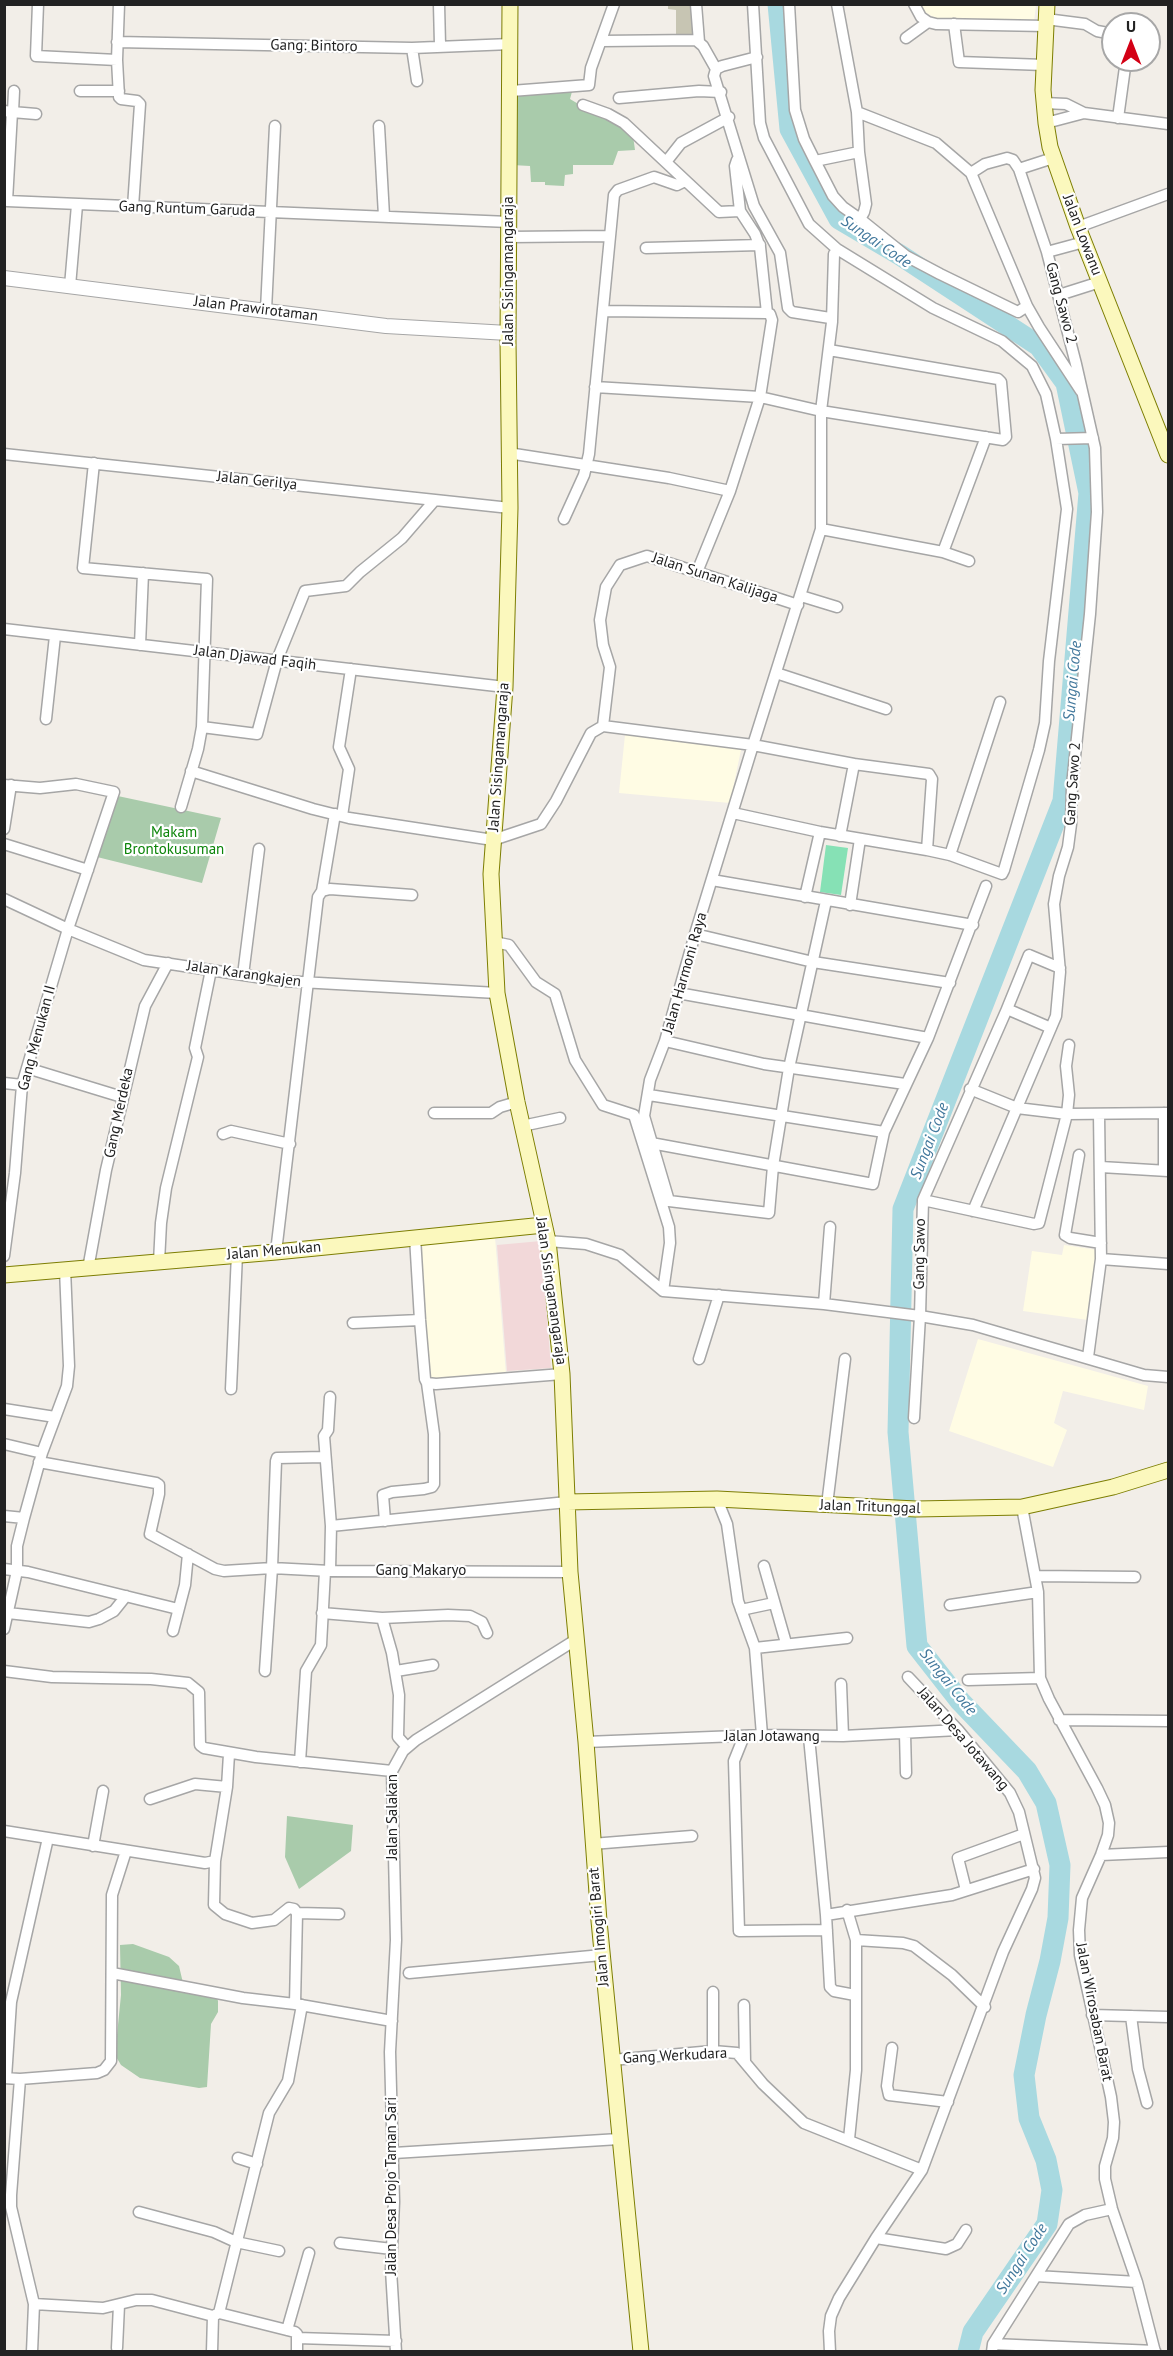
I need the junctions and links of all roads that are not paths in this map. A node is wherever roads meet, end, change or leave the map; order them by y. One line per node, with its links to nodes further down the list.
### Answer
1 (38, 4): 23 (street)
2 (119, 4): 17 (street)
3 (439, 4): 20 (street)
4 (510, 4): 19 (main road, Jalan Sisingamangaraja)
5 (614, 4): 16 (street)
6 (696, 4): 18 (street)
7 (753, 4): 22 (street)
8 (789, 4): 49 (street)
9 (837, 4): 37 (street)
10 (914, 4): 12 (street)
11 (1046, 16): 13 (street); 14 (street); 24 (main road, Jalan Lowanu)
12 (928, 22): 13 (street); 15 (street)
13 (954, 24): 24 (street)
14 (1101, 32)
15 (909, 36)
16 (602, 40): 18 (street); 31 (street)
17 (117, 42): 21 (street, Gang: Bintoro); 23 (street)
18 (699, 42): 25 (street)
19 (511, 44): 20 (street, Gang: Bintoro); 31 (main road, Jalan Sisingamangaraja)
20 (441, 45): 21 (street, Gang: Bintoro)
21 (412, 48): 27 (street)
22 (757, 57): 25 (street); 85 (street)
23 (117, 60): 30 (street)
24 (1044, 65): 34 (main road, Jalan Lowanu)
25 (716, 69): 32 (street)
26 (1124, 72): 41 (street)
27 (417, 81)
28 (14, 91): 36 (street)
29 (80, 91): 30 (street)
30 (119, 91): 56 (street)
31 (511, 91): 61 (main road, Jalan Sisingamangaraja)
32 (721, 92): 33 (street); 40 (street)
33 (619, 98)
34 (1044, 103): 38 (street); 42 (main road, Jalan Lowanu)
35 (583, 105): 50 (street)
36 (10, 112): 39 (street); 55 (street, Gang Runtum Garuda)
37 (857, 112): 46 (street); 52 (street)
38 (1084, 113): 41 (street); 42 (street)
39 (36, 114)
40 (729, 117): 47 (street); 50 (street)
41 (1118, 118): 43 (street)
42 (1046, 123): 48 (main road, Jalan Lowanu)
43 (1168, 124)
44 (275, 126): 57 (street)
45 (379, 126): 59 (street)
46 (859, 152): 49 (street); 60 (street)
47 (738, 154): 58 (street); 76 (street)
48 (1053, 158): 51 (street); 62 (main road, Jalan Lowanu)
49 (815, 161): 60 (street)
50 (666, 162): 53 (street)
51 (1019, 169): 52 (street); 66 (street, Gang Sawo 2)
52 (971, 173): 72 (street)
53 (685, 181): 58 (street); 63 (street)
54 (1168, 194): 62 (street)
55 (77, 205): 56 (street, Gang Runtum Garuda); 70 (street)
56 (132, 207): 57 (street, Gang Runtum Garuda)
57 (271, 212): 59 (street); 73 (street, Gang Runtum Garuda)
58 (740, 212): 64 (street)
59 (384, 216): 61 (street)
60 (860, 219): 72 (street)
61 (509, 229): 63 (street); 77 (main road, Jalan Sisingamangaraja)
62 (1081, 234): 66 (street); 69 (main road, Jalan Lowanu)
63 (610, 236): 74 (street)
64 (759, 244): 65 (street); 75 (street)
65 (646, 248)
66 (1047, 252): 71 (street, Gang Sawo 2)
67 (834, 254): 76 (street, Jalan Harmoni Raya)
68 (4, 278): 70 (street, Jalan Prawirotaman)
69 (1100, 282): 71 (street); 88 (main road, Jalan Lowanu)
70 (70, 286): 73 (street, Jalan Prawirotaman)
71 (1059, 295): 80 (street, Gang Sawo 2)
72 (1027, 306): 80 (street)
73 (266, 310): 77 (street, Jalan Prawirotaman)
74 (604, 311): 75 (street); 79 (street)
75 (767, 312): 81 (street)
76 (832, 321): 78 (street, Jalan Harmoni Raya)
77 (508, 333): 86 (main road, Jalan Sisingamangaraja)
78 (829, 350): 82 (street, Jalan Harmoni Raya); 83 (street)
79 (596, 387): 81 (street); 90 (street)
80 (1083, 395): 84 (street, Gang Sawo 2)
81 (760, 397): 82 (street); 91 (street)
82 (821, 411): 83 (street); 95 (street, Jalan Harmoni Raya)
83 (986, 436): 96 (street)
84 (1089, 438): 85 (street); 146 (street, Gang Sawo 2)
85 (1060, 439): 130 (street)
86 (508, 453): 90 (street); 93 (main road, Jalan Sisingamangaraja)
87 (4, 454): 89 (street, Jalan Gerilya)
88 (1168, 454)
89 (94, 463): 92 (street, Jalan Gerilya); 99 (street)
90 (587, 465): 91 (street); 94 (street)
91 (730, 491): 98 (street)
92 (434, 501): 93 (street, Jalan Gerilya); 106 (street)
93 (510, 508): 109 (main road, Jalan Sisingamangaraja)
94 (564, 519)
95 (821, 529): 96 (street); 100 (street, Jalan Harmoni Raya)
96 (943, 552): 97 (street)
97 (969, 561)
98 (697, 572): 100 (street, Jalan Sunan Kalijaga); 113 (street, Jalan Sunan Kalijaga)
99 (143, 573): 104 (street); 105 (street)
100 (800, 601): 101 (street, Jalan Sunan Kalijaga); 108 (street, Jalan Harmoni Raya)
101 (837, 607)
102 (4, 629): 103 (street, Jalan Djawad Faqih)
103 (55, 636): 104 (street, Jalan Djawad Faqih); 112 (street)
104 (140, 645): 105 (street, Jalan Djawad Faqih)
105 (204, 652): 106 (street, Jalan Djawad Faqih); 114 (street)
106 (277, 660): 107 (street, Jalan Djawad Faqih); 114 (street)
107 (351, 669): 109 (street, Jalan Djawad Faqih); 121 (street)
108 (776, 673): 111 (street); 115 (street, Jalan Harmoni Raya)
109 (505, 687): 126 (main road, Jalan Sisingamangaraja)
110 (1000, 702): 130 (street)
111 (886, 709)
112 (46, 719)
113 (603, 726): 115 (street); 126 (street)
114 (202, 727): 117 (street)
115 (753, 745): 116 (street); 120 (street, Jalan Harmoni Raya)
116 (854, 764): 124 (street); 129 (street)
117 (191, 771): 119 (street); 121 (street)
118 (8, 785): 122 (street); 131 (street, Gang Menukan II)
119 (181, 807)
120 (733, 813): 123 (street); 132 (street, Jalan Harmoni Raya)
121 (339, 815): 126 (street); 134 (street)
122 (4, 829)
123 (820, 832): 124 (street); 136 (street)
124 (840, 836): 125 (street)
125 (860, 839): 129 (street); 139 (street)
126 (493, 840): 143 (main road, Jalan Sisingamangaraja)
127 (4, 844): 131 (street)
128 (259, 849): 148 (street)
129 (927, 850): 130 (street)
130 (950, 855)
131 (88, 870): 141 (street, Gang Menukan II)
132 (712, 880): 136 (street); 142 (street, Jalan Harmoni Raya)
133 (986, 886): 140 (street)
134 (322, 891): 135 (street); 150 (street)
135 (412, 896)
136 (805, 897): 138 (street)
137 (4, 899): 141 (street, Jalan Karangkajen)
138 (826, 901): 139 (street); 144 (street)
139 (850, 905): 140 (street)
140 (972, 925): 149 (street)
141 (68, 929): 145 (street, Jalan Karangkajen); 159 (street, Gang Menukan II)
142 (695, 934): 144 (street); 152 (street, Jalan Harmoni Raya)
143 (494, 942): 151 (main road, Jalan Sisingamangaraja); 200 (street)
144 (813, 962): 149 (street); 154 (street)
145 (168, 963): 147 (street, Jalan Karangkajen); 166 (street, Gang Merdeka)
146 (1060, 968): 153 (street, Gang Sawo); 155 (street, Gang Sawo 2)
147 (211, 970): 148 (street, Jalan Karangkajen); 195 (street)
148 (243, 975): 150 (street, Jalan Karangkajen)
149 (950, 983): 156 (street)
150 (309, 984): 151 (street, Jalan Karangkajen); 179 (street)
151 (497, 993): 167 (main road, Jalan Sisingamangaraja)
152 (678, 993): 154 (street); 157 (street, Jalan Harmoni Raya)
153 (1007, 1009): 155 (street); 164 (street, Gang Sawo)
154 (802, 1016): 156 (street); 160 (street)
155 (1051, 1028): 168 (street, Gang Sawo 2)
156 (928, 1038): 162 (street)
157 (665, 1041): 160 (street); 165 (street, Jalan Harmoni Raya)
158 (1069, 1045): 171 (street)
159 (27, 1068): 163 (street, Gang Menukan II); 166 (street)
160 (789, 1068): 162 (street); 173 (street)
161 (4, 1083): 163 (street)
162 (905, 1084): 176 (street)
163 (22, 1085): 193 (street, Gang Menukan II)
164 (970, 1089): 168 (street); 184 (street, Gang Sawo)
165 (649, 1095): 173 (street); 178 (street, Jalan Harmoni Raya)
166 (122, 1097): 198 (street, Gang Merdeka)
167 (517, 1102): 169 (street); 175 (main road, Jalan Sisingamangaraja)
168 (1017, 1108): 171 (street); 185 (street, Gang Sawo 2)
169 (434, 1113)
170 (1166, 1113): 172 (street); 183 (street)
171 (1067, 1114): 172 (street); 185 (street)
172 (1099, 1114): 182 (street)
173 (781, 1115): 176 (street); 181 (street)
174 (560, 1118): 175 (street)
175 (522, 1126): 186 (main road, Jalan Sisingamangaraja)
176 (884, 1132): 181 (street)
177 (223, 1134): 179 (street)
178 (651, 1143): 181 (street); 181 (street, Jalan Harmoni Raya)
179 (290, 1144): 191 (street)
180 (1079, 1155): 190 (street)
181 (773, 1166)
182 (1101, 1167): 183 (street); 190 (street)
183 (1166, 1170)
184 (923, 1200): 185 (street); 203 (street, Gang Sawo)
185 (973, 1211)
186 (544, 1225): 188 (main road, Jalan Menukan); 189 (main road, Jalan Sisingamangaraja)
187 (830, 1227): 202 (street)
188 (415, 1237): 191 (main road, Jalan Menukan); 204 (street)
189 (548, 1242): 200 (street); 209 (main road, Jalan Sisingamangaraja)
190 (1101, 1243): 194 (street)
191 (276, 1252): 192 (main road, Jalan Menukan)
192 (237, 1254): 195 (main road, Jalan Menukan); 212 (street)
193 (4, 1256)
194 (1101, 1259): 196 (street); 206 (street)
195 (159, 1262): 198 (main road, Jalan Menukan)
196 (1168, 1264)
197 (65, 1269): 198 (main road, Jalan Menukan); 199 (main road, Jalan Menukan); 215 (street)
198 (88, 1269)
199 (4, 1275)
200 (663, 1291): 201 (street)
201 (718, 1295): 202 (street); 207 (street)
202 (824, 1304): 203 (street)
203 (916, 1316): 206 (street); 216 (street, Gang Sawo)
204 (420, 1320): 205 (street); 211 (street)
205 (353, 1323)
206 (1088, 1357): 210 (street)
207 (699, 1359)
208 (845, 1359): 223 (street)
209 (562, 1374): 211 (street); 222 (main road, Jalan Sisingamangaraja)
210 (1168, 1377)
211 (427, 1383): 227 (street)
212 (231, 1389)
213 (330, 1397): 219 (street)
214 (4, 1409): 215 (street)
215 (55, 1417): 218 (street)
216 (914, 1418)
217 (4, 1444): 218 (street)
218 (40, 1457): 226 (street); 229 (street, Gang Makaryo)
219 (324, 1457): 228 (street); 231 (street)
220 (1168, 1470): 224 (main road, Jalan Tritunggal)
221 (717, 1499): 222 (main road, Jalan Tritunggal); 223 (main road, Jalan Tritunggal); 243 (street)
222 (567, 1502): 227 (street); 235 (main road, Jalan Imogiri Barat)
223 (827, 1505): 224 (main road, Jalan Tritunggal)
224 (1022, 1507): 236 (street, Jalan Wirosaban Barat)
225 (4, 1516): 226 (street)
226 (24, 1518): 233 (street)
227 (385, 1521): 228 (street)
228 (331, 1526): 234 (street)
229 (188, 1554): 231 (street, Gang Makaryo); 242 (street)
230 (764, 1566): 240 (street)
231 (272, 1568): 234 (street, Gang Makaryo); 256 (street)
232 (4, 1569): 233 (street)
233 (17, 1571): 239 (street); 244 (street)
234 (328, 1571): 235 (street, Gang Makaryo); 245 (street)
235 (570, 1572): 251 (main road, Jalan Imogiri Barat)
236 (1035, 1576): 237 (street); 238 (street, Jalan Wirosaban Barat)
237 (1135, 1577)
238 (1038, 1592): 241 (street); 259 (street, Jalan Wirosaban Barat)
239 (126, 1596): 242 (street); 244 (street)
240 (774, 1603): 243 (street); 252 (street)
241 (950, 1605)
242 (178, 1609): 248 (street)
243 (741, 1610): 253 (street)
244 (8, 1613): 247 (street)
245 (322, 1613): 246 (street); 273 (street)
246 (382, 1618): 249 (street); 257 (street)
247 (4, 1629)
248 (172, 1631)
249 (488, 1634)
250 (847, 1638): 252 (street)
251 (577, 1639): 270 (main road, Jalan Imogiri Barat); 271 (street, Jalan Salakan)
252 (786, 1643): 253 (street)
253 (755, 1648): 266 (street)
254 (433, 1665): 257 (street)
255 (4, 1671): 272 (street)
256 (265, 1671)
257 (396, 1671): 271 (street)
258 (908, 1677): 264 (street, Jalan Desa Jotawang)
259 (1040, 1678): 260 (street); 262 (street, Jalan Wirosaban Barat)
260 (968, 1680)
261 (841, 1684): 268 (street)
262 (1059, 1720): 263 (street); 287 (street, Jalan Wirosaban Barat)
263 (1168, 1721)
264 (958, 1730): 265 (street, Jalan Jotawang); 280 (street, Jalan Desa Jotawang)
265 (905, 1733): 268 (street, Jalan Jotawang); 275 (street)
266 (762, 1735): 267 (street, Jalan Jotawang); 269 (street, Jalan Jotawang)
267 (744, 1736): 270 (street, Jalan Jotawang); 295 (street)
268 (843, 1736): 269 (street, Jalan Jotawang)
269 (809, 1737): 294 (street)
270 (586, 1742): 283 (main road, Jalan Imogiri Barat)
271 (404, 1744): 274 (street, Jalan Salakan)
272 (229, 1754): 273 (street); 276 (street)
273 (300, 1762): 274 (street)
274 (385, 1769): 308 (street, Jalan Salakan)
275 (906, 1773)
276 (227, 1787): 278 (street); 288 (street)
277 (103, 1791): 284 (street)
278 (150, 1798)
279 (4, 1831): 282 (street)
280 (1024, 1834): 289 (street, Jalan Desa Jotawang); 290 (street)
281 (692, 1836): 283 (street)
282 (48, 1838): 284 (street); 313 (street)
283 (592, 1844): 297 (main road, Jalan Imogiri Barat)
284 (93, 1846): 285 (street)
285 (126, 1851): 288 (street); 298 (street)
286 (1168, 1852): 287 (street)
287 (1101, 1855): 305 (street, Jalan Wirosaban Barat)
288 (215, 1862): 292 (street)
289 (1034, 1869): 290 (street); 304 (street, Jalan Desa Jotawang)
290 (966, 1890): 291 (street)
291 (848, 1910): 294 (street); 296 (street)
292 (297, 1913): 293 (street); 302 (street)
293 (339, 1914)
294 (826, 1915): 295 (street)
295 (827, 1930): 301 (street)
296 (856, 1940): 301 (street); 304 (street)
297 (602, 1955): 299 (street); 311 (main road, Jalan Imogiri Barat)
298 (112, 1973): 302 (street); 314 (street)
299 (409, 1973)
300 (713, 1992): 310 (street)
301 (855, 1995): 318 (street)
302 (299, 2004): 308 (street); 321 (street)
303 (744, 2005): 312 (street)
304 (985, 2007): 315 (street, Jalan Desa Jotawang)
305 (1092, 2015): 306 (street); 323 (street, Jalan Wirosaban Barat)
306 (1131, 2016): 307 (street); 316 (street)
307 (1168, 2018)
308 (392, 2021): 319 (street, Jalan Desa Projo Taman Sari)
309 (892, 2048): 315 (street)
310 (713, 2051): 311 (street, Gang Werkudara); 312 (street, Gang Werkudara)
311 (612, 2060): 317 (main road, Jalan Imogiri Barat)
312 (745, 2062): 318 (street, Gang Werkudara)
313 (5, 2078): 314 (street)
314 (20, 2079): 325 (street)
315 (948, 2102): 322 (street, Jalan Desa Jotawang)
316 (1147, 2103)
317 (619, 2139): 319 (street); 347 (main road, Jalan Imogiri Barat)
318 (849, 2139): 322 (street, Gang Werkudara)
319 (394, 2153): 330 (street, Jalan Desa Projo Taman Sari)
320 (238, 2158): 321 (street)
321 (257, 2164): 328 (street)
322 (922, 2170): 327 (street, Jalan Desa Jotawang)
323 (1112, 2209): 333 (street); 334 (street, Jalan Wirosaban Barat)
324 (139, 2212): 328 (street)
325 (9, 2217): 335 (street)
326 (966, 2230): 327 (street)
327 (876, 2238): 348 (street, Jalan Desa Jotawang)
328 (236, 2242): 331 (street); 337 (street)
329 (340, 2243): 330 (street)
330 (392, 2249): 340 (street, Jalan Desa Projo Taman Sari)
331 (279, 2251)
332 (309, 2253): 338 (street)
333 (1036, 2276): 334 (street); 342 (street)
334 (1137, 2282): 343 (street, Jalan Wirosaban Barat)
335 (34, 2304): 336 (street); 344 (street)
336 (118, 2305): 337 (street); 341 (street)
337 (216, 2314): 338 (street); 345 (street)
338 (287, 2330): 339 (street)
339 (297, 2338): 340 (street); 346 (street)
340 (396, 2346)
341 (117, 2348)
342 (993, 2348): 343 (street)
343 (1155, 2351)
344 (32, 2352)
345 (212, 2352)
346 (297, 2352)
347 (640, 2352)
348 (830, 2352)

